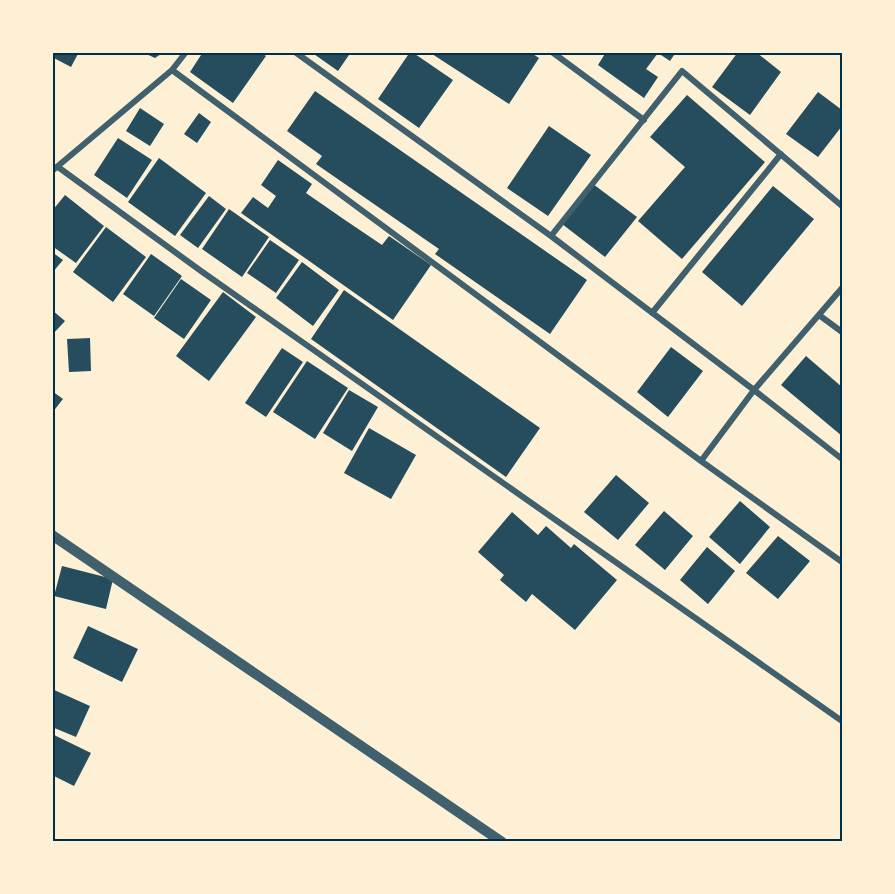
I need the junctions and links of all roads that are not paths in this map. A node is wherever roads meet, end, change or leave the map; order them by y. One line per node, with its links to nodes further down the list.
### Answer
1 (186, 52): 4 (street)
2 (295, 52): 9 (street)
3 (552, 52): 5 (street)
4 (172, 70): 7 (street); 16 (street)
5 (644, 120): 6 (street); 9 (street)
6 (781, 154): 8 (street); 11 (street)
7 (56, 169): 19 (street)
8 (843, 206)
9 (551, 236): 11 (street)
10 (843, 288): 12 (street)
11 (652, 313): 14 (street)
12 (819, 315): 13 (street); 14 (street)
13 (843, 332)
14 (754, 390): 15 (street); 16 (street)
15 (843, 459)
16 (701, 461): 18 (street)
17 (52, 535): 20 (street)
18 (843, 562)
19 (843, 721)
20 (501, 842)

